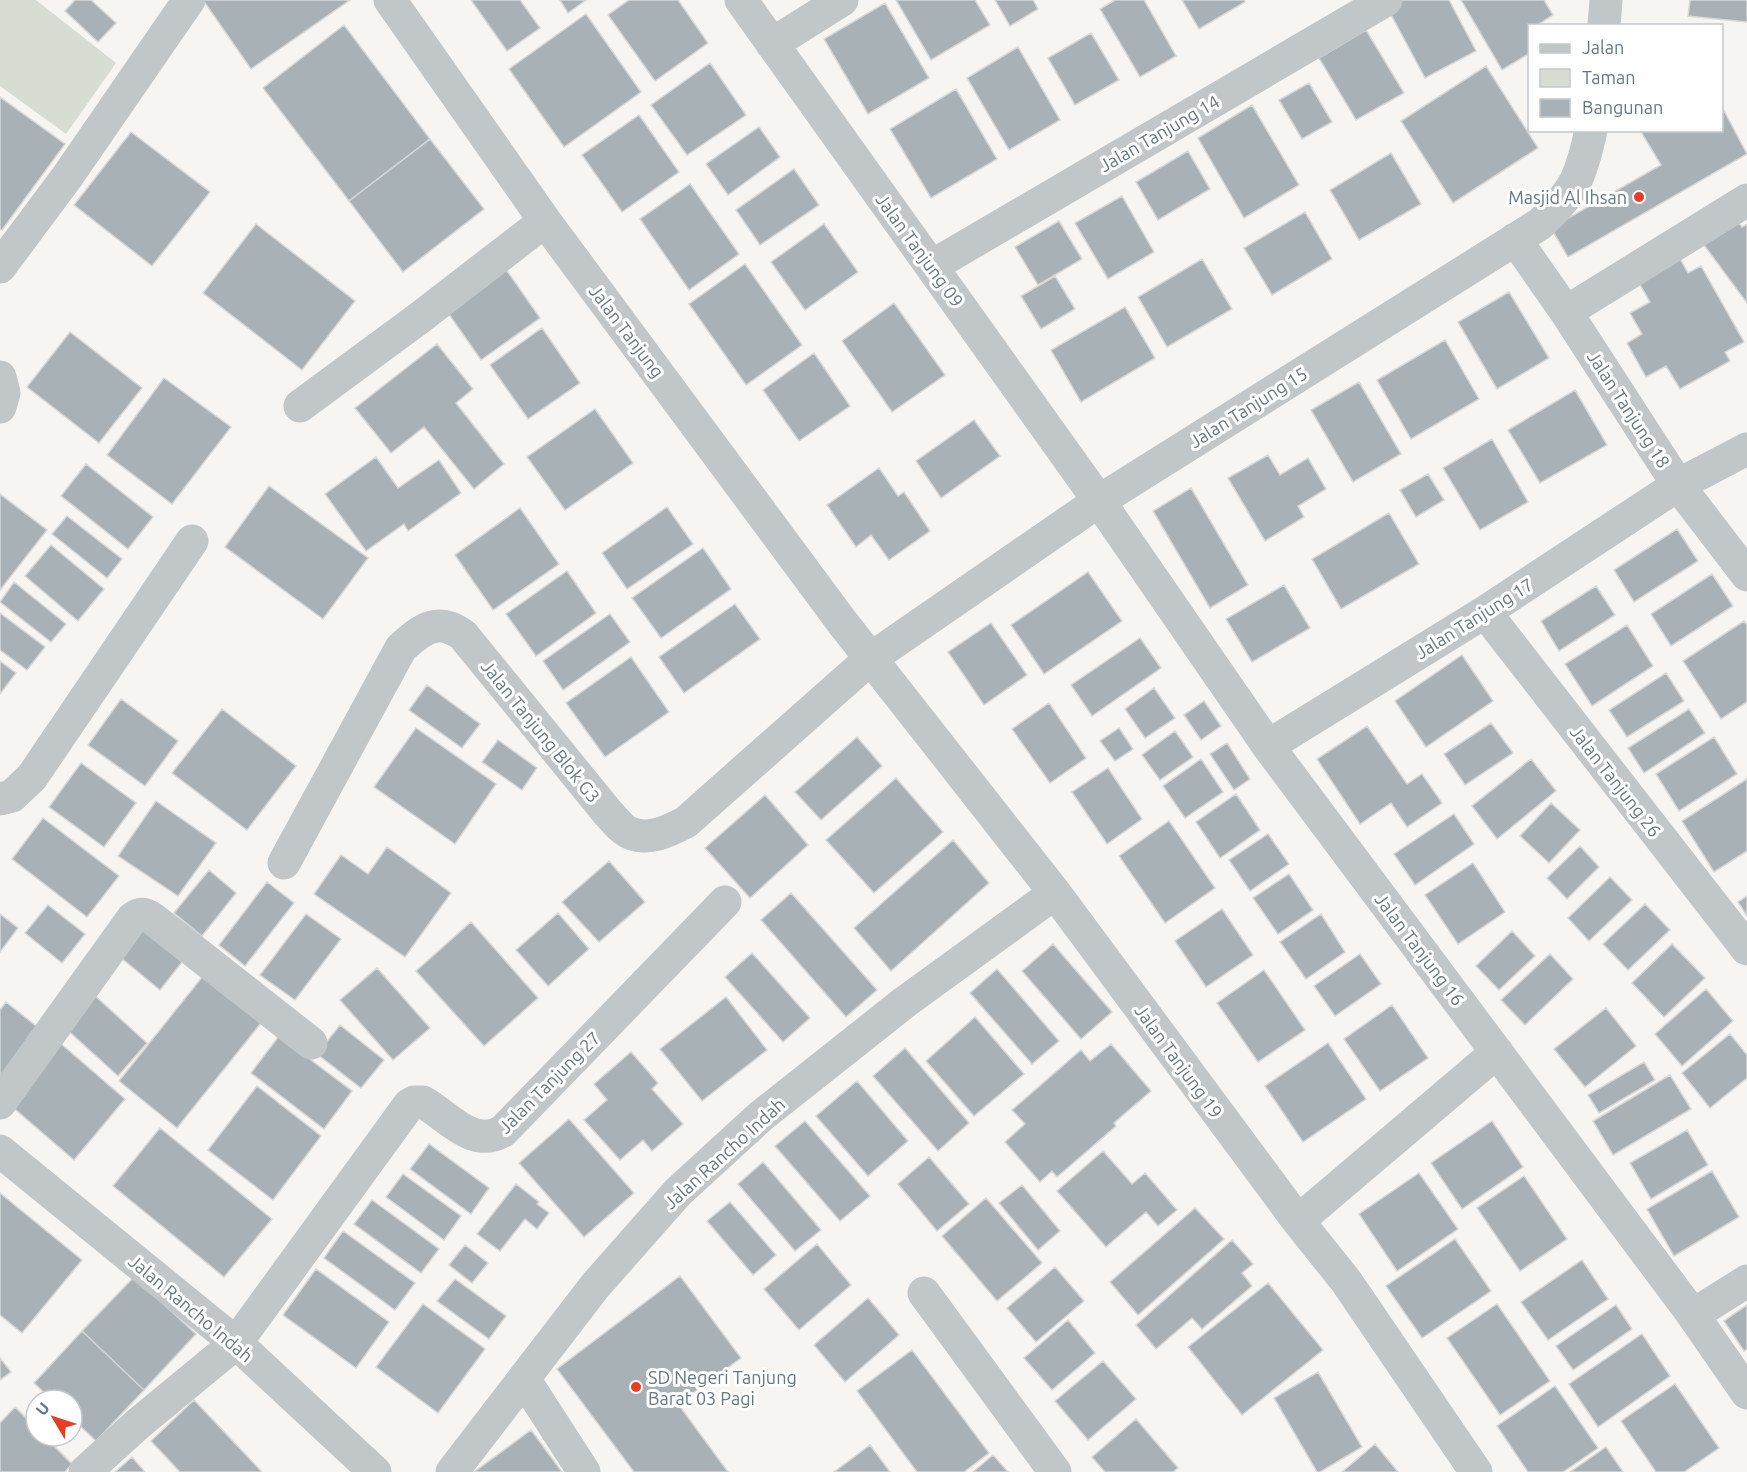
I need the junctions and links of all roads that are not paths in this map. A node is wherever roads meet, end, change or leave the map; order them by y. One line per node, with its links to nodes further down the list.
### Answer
1 (189, 0): 13 (street)
2 (390, 0): 11 (street, Jalan Tanjung)
3 (741, 0): 8 (street, Jalan Tanjung 09)
4 (842, 0): 8 (street)
5 (1386, 0): 14 (street, Jalan Tanjung 14)
6 (1606, 0): 7 (street)
7 (1604, 24)
8 (772, 44): 14 (street, Jalan Tanjung 09)
9 (1591, 132): 12 (street, Jalan Tanjung 15)
10 (1747, 200): 15 (street)
11 (545, 221): 18 (street); 25 (street, Jalan Tanjung)
12 (1515, 240): 15 (street, Jalan Tanjung 18); 21 (street, Jalan Tanjung 15)
13 (0, 267)
14 (932, 267): 21 (street, Jalan Tanjung 09)
15 (1566, 312): 20 (street, Jalan Tanjung 18)
16 (0, 377): 17 (street)
17 (0, 406)
18 (300, 406)
19 (1747, 449): 20 (street, Jalan Tanjung 17)
20 (1678, 485): 23 (street, Jalan Tanjung 18); 24 (street, Jalan Tanjung 17)
21 (1099, 501): 25 (street, Jalan Tanjung 15); 26 (street, Jalan Tanjung 16)
22 (192, 541): 27 (street)
23 (1747, 575)
24 (1485, 612): 26 (street, Jalan Tanjung 17); 31 (street, Jalan Tanjung 26)
25 (870, 659): 28 (street, Jalan Tanjung Blok G3); 29 (street, Jalan Tanjung 19)
26 (1268, 746): 33 (street, Jalan Tanjung 16)
27 (0, 799)
28 (284, 863)
29 (1055, 893): 36 (street, Jalan Tanjung 19); 41 (street, Jalan Rancho Indah)
30 (725, 903): 40 (street, Jalan Tanjung 27)
31 (1747, 950)
32 (310, 1043): 34 (street)
33 (1497, 1052): 36 (street); 39 (street, Jalan Tanjung 16)
34 (0, 1103)
35 (0, 1151): 40 (street, Jalan Rancho Indah)
36 (1298, 1221): 48 (street, Jalan Tanjung 19)
37 (1747, 1281): 39 (street)
38 (924, 1293): 47 (street)
39 (1692, 1316): 42 (street, Jalan Tanjung 16)
40 (236, 1343): 43 (street, Jalan Tanjung 27); 44 (street, Jalan Rancho Indah)
41 (524, 1379): 45 (street, Jalan Rancho Indah); 46 (street)
42 (1747, 1393)
43 (85, 1472)
44 (375, 1472)
45 (452, 1472)
46 (584, 1472)
47 (1055, 1472)
48 (1476, 1472)

